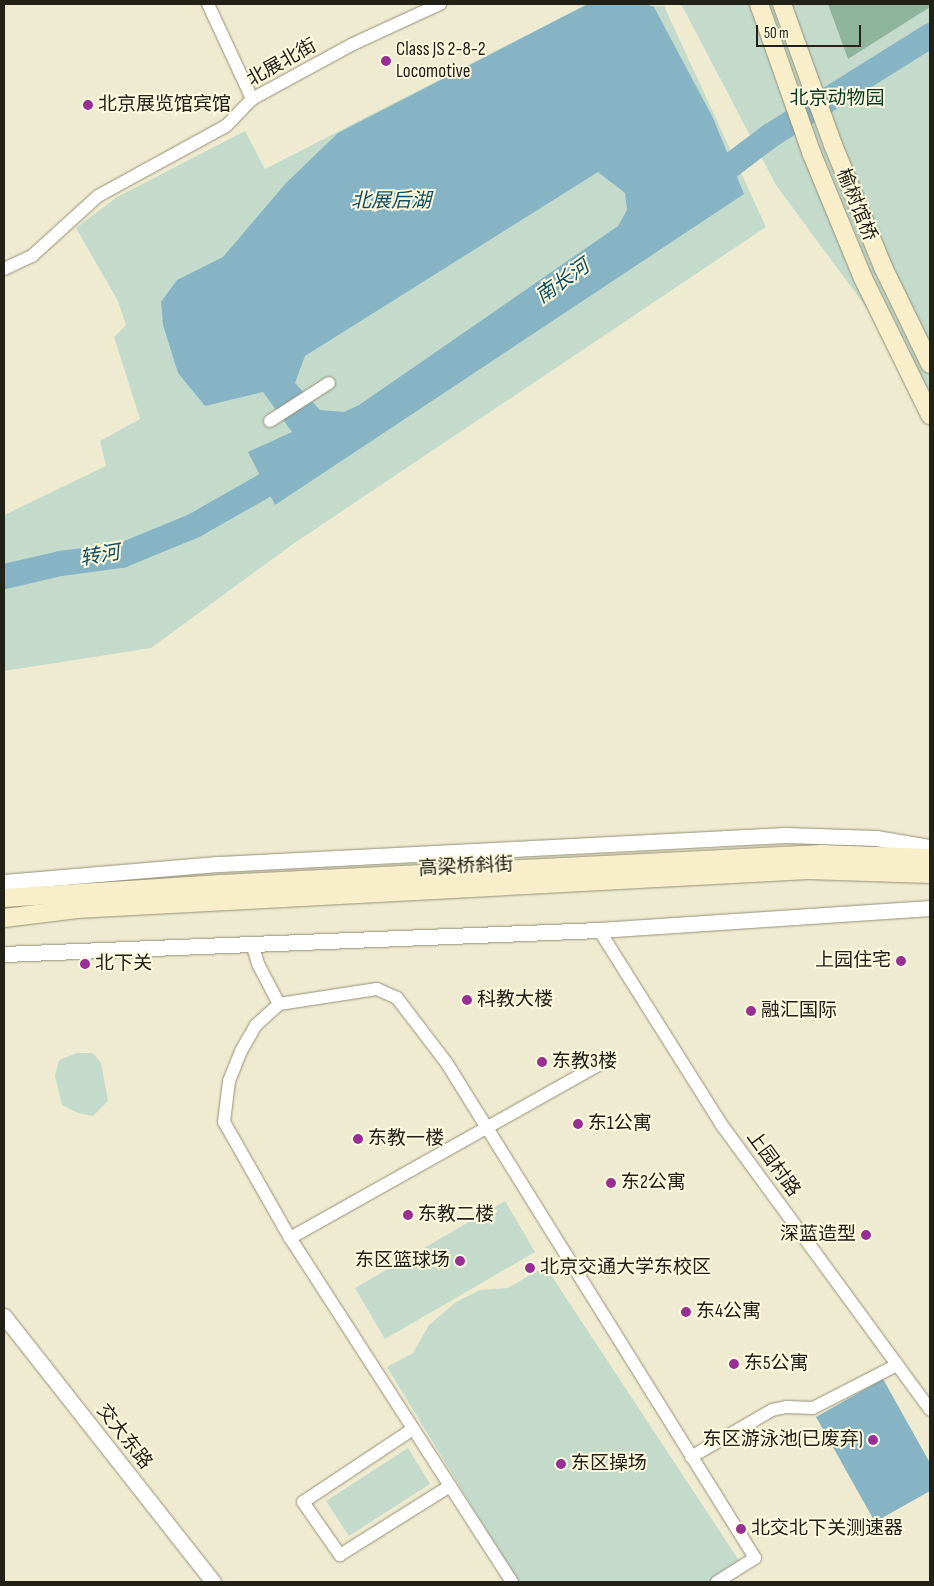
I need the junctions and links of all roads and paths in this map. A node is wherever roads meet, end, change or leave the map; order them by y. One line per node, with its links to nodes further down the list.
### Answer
1 (208, 4): 5 (street)
2 (440, 4): 5 (street, 北展北街)
3 (759, 4): 9 (main road, 榆树馆桥)
4 (782, 4): 7 (main road, 榆树馆桥)
5 (252, 99): 6 (street, 北展北街)
6 (4, 270)
7 (930, 364)
8 (329, 383): 10 (street)
9 (930, 415)
10 (270, 421)
11 (785, 835): 12 (street, 高梁桥斜街); 13 (street); 16 (street, 高梁桥斜街)
12 (930, 847)
13 (820, 854): 14 (main road, 高梁桥斜街); 17 (main road, 高梁桥斜街)
14 (930, 858)
15 (930, 874): 19 (main road, 高梁桥斜街)
16 (4, 882)
17 (4, 898)
18 (930, 908): 20 (street)
19 (4, 918)
20 (600, 930): 21 (street); 28 (street, 上园村路)
21 (252, 944): 22 (street); 23 (street)
22 (4, 954)
23 (279, 1004): 25 (street); 26 (street)
24 (609, 1060): 25 (street)
25 (488, 1127): 26 (street); 31 (street)
26 (290, 1238): 30 (street)
27 (4, 1316): 33 (street, 交大东路)
28 (897, 1365): 29 (street, 上园村路); 31 (street)
29 (930, 1410)
30 (413, 1429): 32 (street); 32 (street)
31 (692, 1457): 35 (street)
32 (450, 1486): 34 (street)
33 (213, 1582)
34 (512, 1582)
35 (717, 1582)

